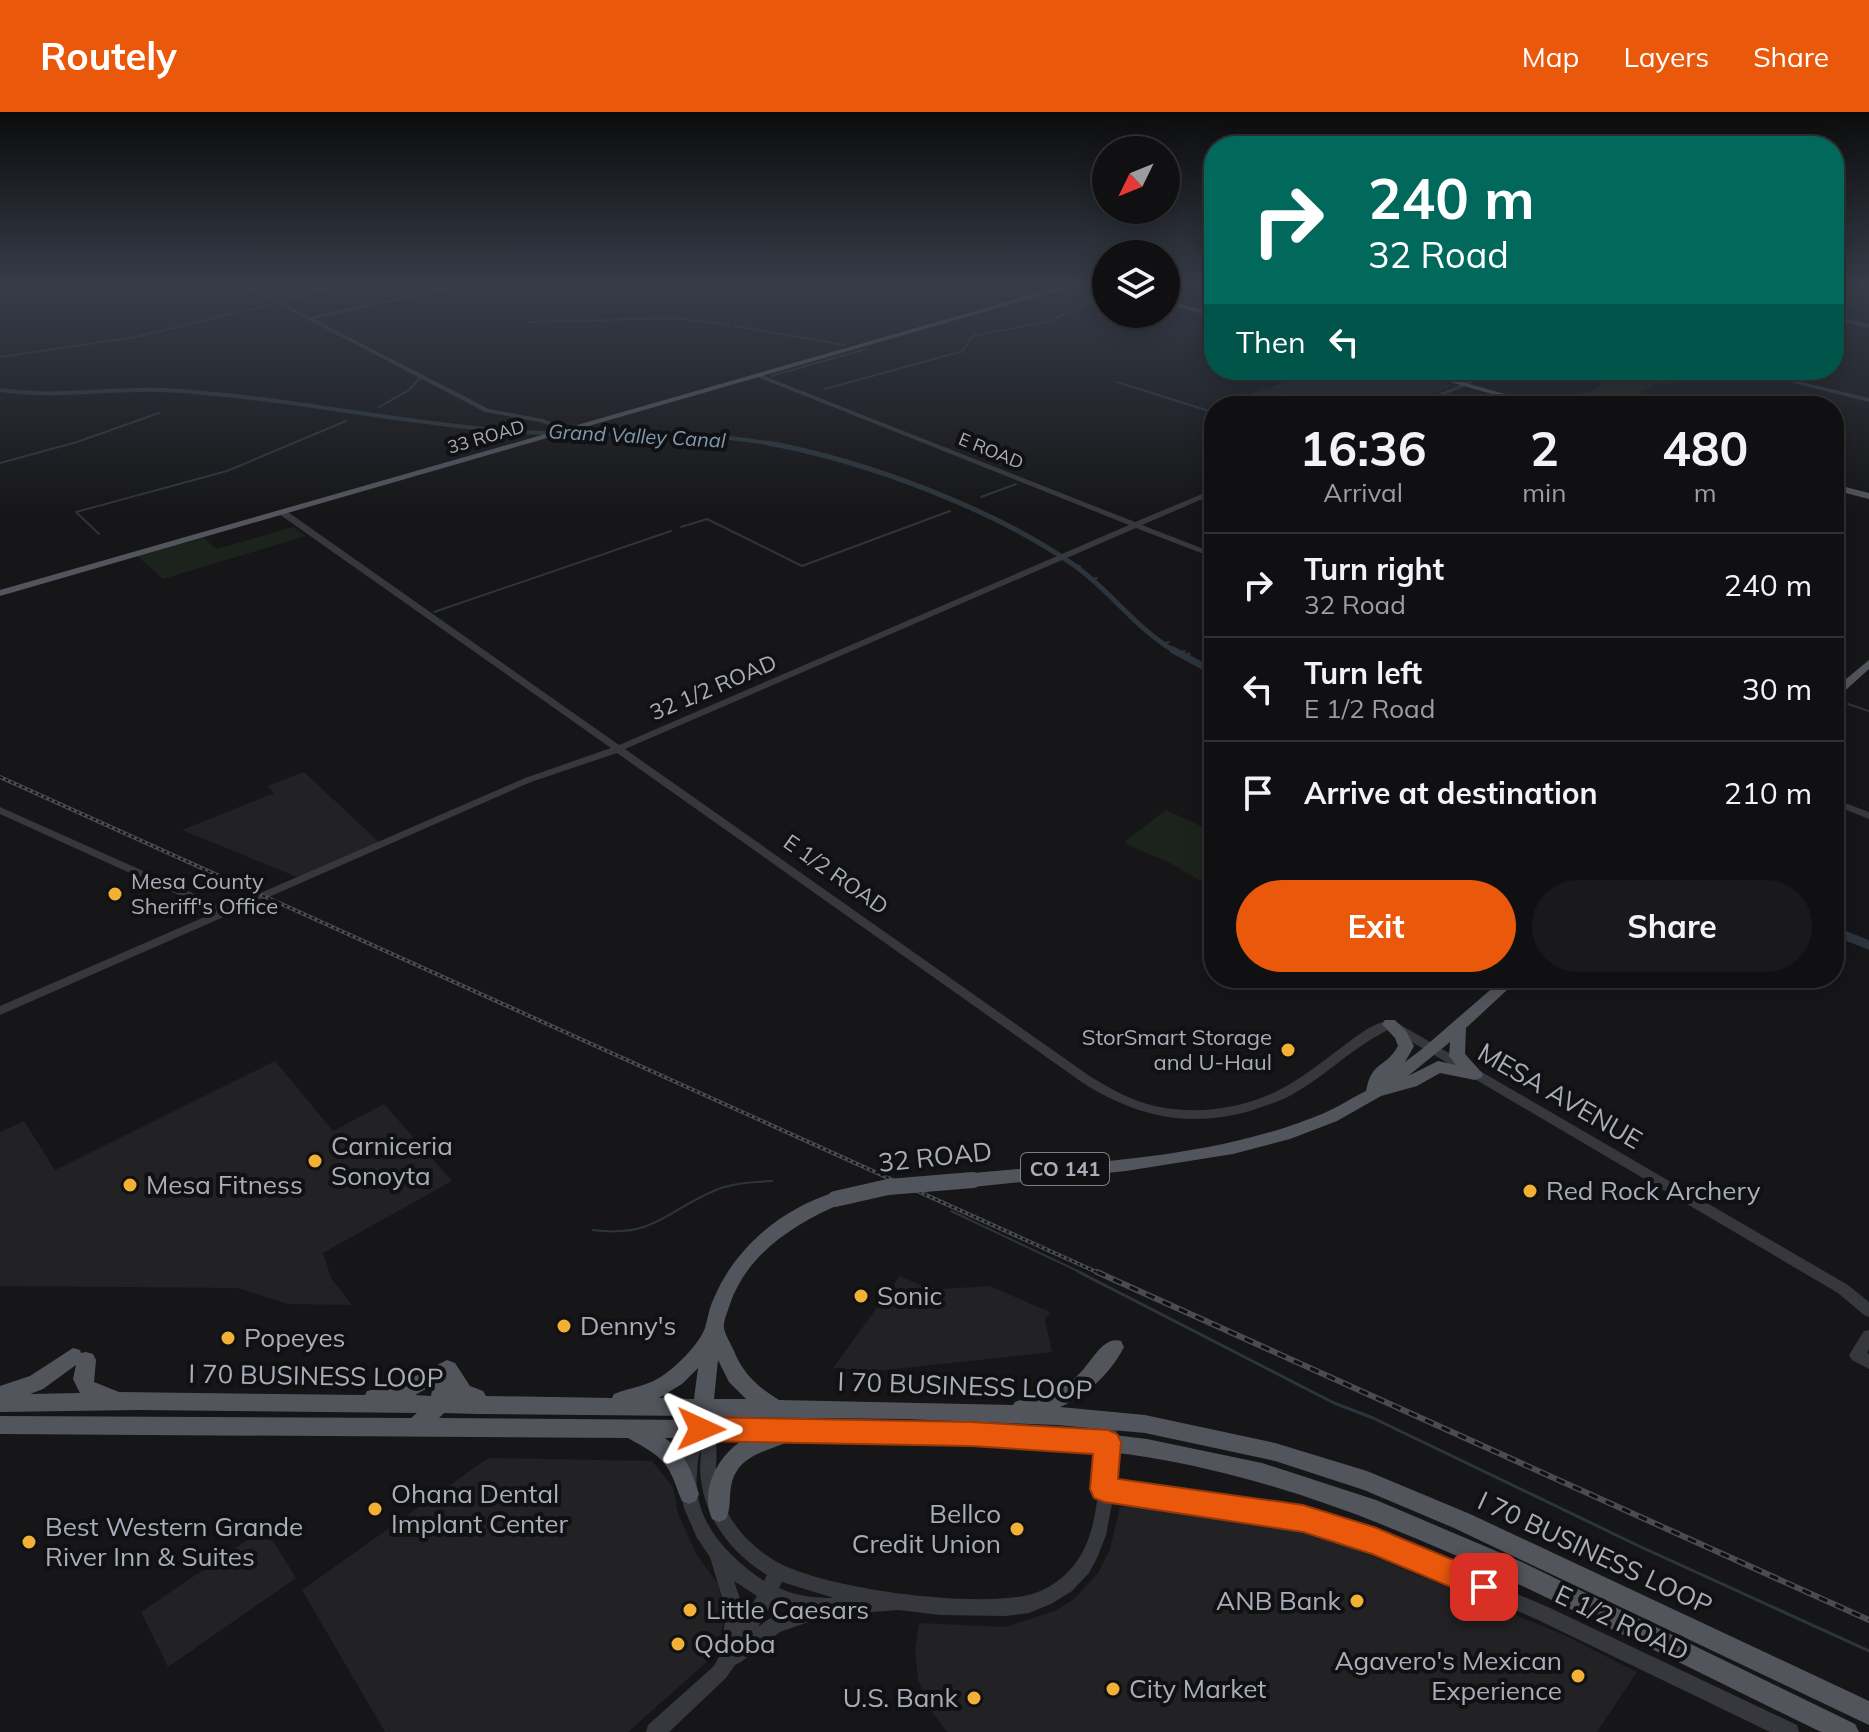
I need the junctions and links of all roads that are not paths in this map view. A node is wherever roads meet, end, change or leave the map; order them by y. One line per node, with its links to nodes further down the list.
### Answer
1 (389, 361): 11 (street)
2 (808, 361): 3 (main road, 33 ROAD)
3 (757, 375): 11 (main road, 33 ROAD); 16 (street, E ROAD)
4 (1449, 380): 7 (main road)
5 (1474, 380): 7 (street)
6 (1786, 380): 10 (street)
7 (1464, 384): 8 (street); 9 (main road)
8 (1436, 396)
9 (1507, 396)
10 (1869, 400)
11 (564, 431): 15 (main road, 33 ROAD)
12 (1844, 490): 14 (main road)
13 (1204, 496): 16 (street, 32 1/2 ROAD)
14 (1869, 496)
15 (282, 512): 18 (main road, 33 ROAD); 21 (street, E 1/2 ROAD)
16 (1138, 526): 17 (street, E ROAD); 21 (street, 32 1/2 ROAD)
17 (1204, 552)
18 (0, 593)
19 (1869, 663): 20 (main road)
20 (1844, 686)
21 (618, 749): 25 (street, 32 1/2 ROAD); 28 (street, E 1/2 ROAD)
22 (1844, 806): 24 (street)
23 (0, 810): 25 (street)
24 (1869, 816)
25 (225, 912): 27 (street, 32 1/2 ROAD)
26 (1502, 988): 29 (main road, 32 ROAD / CO 141)
27 (0, 1011)
28 (1390, 1024): 30 (street, MESA AVENUE); 32 (main road)
29 (1458, 1026): 30 (main road, 32 ROAD / CO 141); 31 (main road)
30 (1432, 1049): 31 (street, MESA AVENUE); 32 (main road, 32 ROAD / CO 141)
31 (1475, 1074): 32 (main road); 33 (street, MESA AVENUE)
32 (1373, 1094): 34 (main road, 32 ROAD / CO 141, bridge)
33 (1869, 1311)
34 (715, 1329): 45 (main road); 46 (main road, 32 ROAD / CO 141); 47 (main road)
35 (1869, 1336): 37 (street)
36 (1114, 1347): 48 (main road)
37 (1863, 1359)
38 (447, 1368): 42 (main road); 43 (main road); 44 (main road)
39 (0, 1395): 40 (main road)
40 (139, 1401): 41 (main road, I 70 BUSINESS LOOP); 42 (main road, I 70 BUSINESS LOOP)
41 (0, 1403)
42 (288, 1404): 44 (main road, I 70 BUSINESS LOOP)
43 (478, 1405): 44 (main road, I 70 BUSINESS LOOP); 45 (main road, I 70 BUSINESS LOOP)
44 (438, 1406): 51 (main road)
45 (578, 1407): 46 (main road, I 70 BUSINESS LOOP)
46 (704, 1407): 47 (main road, I 70 BUSINESS LOOP); 52 (main road, 32 ROAD / CO 141)
47 (775, 1408): 48 (main road, I 70 BUSINESS LOOP)
48 (989, 1412): 49 (main road, I 70 BUSINESS LOOP)
49 (1109, 1419): 55 (street, 32 ROAD); 65 (main road, I 70 BUSINESS LOOP)
50 (0, 1425): 51 (main road, I 70 BUSINESS LOOP)
51 (415, 1428): 53 (main road, I 70 BUSINESS LOOP)
52 (701, 1429): 53 (main road, I 70 BUSINESS LOOP); 54 (main road, I 70 BUSINESS LOOP); 57 (street, 32 ROAD); 58 (street, 32 ROAD)
53 (631, 1430): 57 (main road)
54 (815, 1432): 55 (main road, I 70 BUSINESS LOOP); 58 (main road)
55 (1108, 1442): 56 (street, 32 ROAD); 68 (main road, I 70 BUSINESS LOOP)
56 (1104, 1489): 62 (street, 32 ROAD); 67 (street, E 1/2 ROAD)
57 (689, 1494): 59 (street, 32 ROAD)
58 (719, 1512): 60 (street, 32 ROAD)
59 (715, 1550): 61 (street, 32 ROAD); 64 (street)
60 (778, 1571): 61 (street); 62 (street, 32 ROAD)
61 (768, 1592): 63 (street, 32 ROAD); 64 (street)
62 (897, 1602): 63 (street, 32 ROAD)
63 (839, 1606): 64 (street)
64 (728, 1661): 66 (street)
65 (1869, 1713)
66 (655, 1732)
67 (1790, 1732)
68 (1847, 1732)

